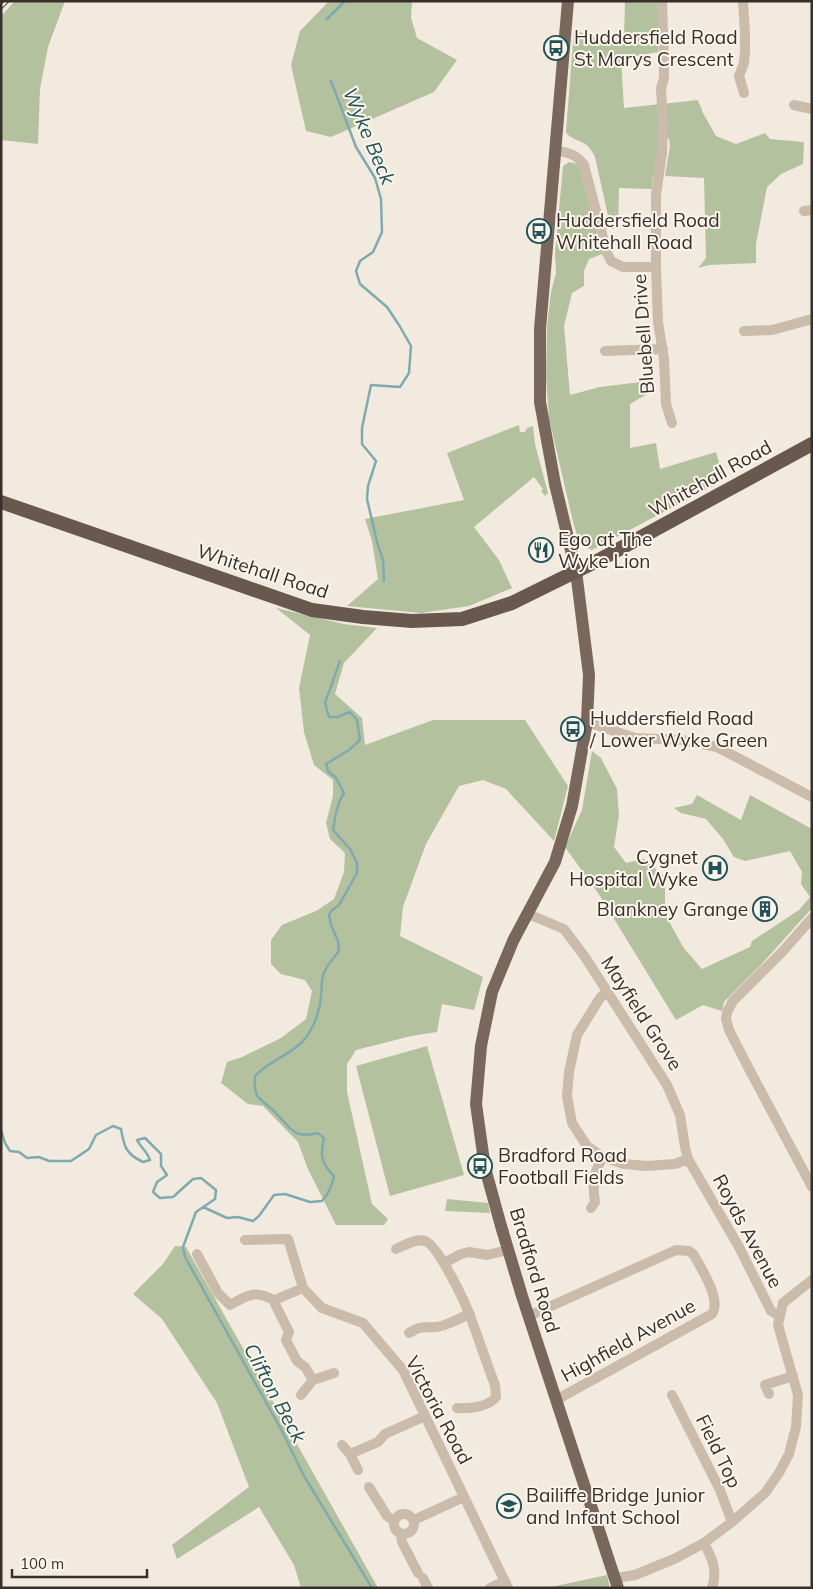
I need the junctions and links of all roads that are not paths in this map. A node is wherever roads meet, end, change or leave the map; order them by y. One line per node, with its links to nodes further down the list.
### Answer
1 (568, 1): 7 (main road, Bradford Road)
2 (662, 1): 8 (street, Bluebell Drive)
3 (743, 1): 4 (street)
4 (744, 93)
5 (794, 105): 6 (street)
6 (812, 109)
7 (555, 151): 8 (street); 16 (main road, Bradford Road)
8 (656, 267): 11 (street, Bluebell Drive)
9 (812, 319): 10 (street)
10 (744, 331)
11 (663, 348): 12 (street); 13 (street, Bluebell Drive)
12 (604, 351)
13 (672, 423)
14 (812, 444): 16 (highway, Whitehall Road)
15 (1, 502): 16 (highway, Whitehall Road)
16 (576, 571): 17 (main road, Bradford Road)
17 (587, 722): 18 (street); 19 (main road, Bradford Road)
18 (812, 797)
19 (528, 914): 21 (street, Mayfield Grove); 28 (main road, Bradford Road)
20 (812, 918): 24 (street)
21 (607, 992): 22 (street); 23 (street, Mayfield Grove)
22 (603, 1156): 23 (street); 25 (street)
23 (688, 1159): 36 (street, Royds Avenue)
24 (812, 1187)
25 (590, 1208)
26 (245, 1240): 32 (street, Victoria Road)
27 (396, 1249): 30 (street)
28 (508, 1250): 30 (street); 35 (main road, Bradford Road)
29 (197, 1254): 33 (street)
30 (444, 1263): 34 (street)
31 (812, 1280): 36 (street)
32 (303, 1288): 33 (street); 46 (street, Victoria Road)
33 (276, 1301): 40 (street)
34 (470, 1314): 37 (street); 45 (street)
35 (529, 1316): 44 (main road, Bradford Road); 44 (street, Highfield Avenue)
36 (780, 1316): 39 (street)
37 (409, 1333)
38 (334, 1373): 40 (street)
39 (793, 1376): 41 (street); 54 (street)
40 (313, 1380): 42 (street)
41 (766, 1385)
42 (301, 1395)
43 (672, 1395): 54 (street, Field Top)
44 (556, 1400): 57 (main road, Bradford Road)
45 (458, 1408)
46 (425, 1416): 48 (street); 51 (street, Victoria Road)
47 (342, 1445): 48 (street)
48 (350, 1454): 49 (street)
49 (358, 1470)
50 (369, 1487): 53 (street)
51 (464, 1497): 52 (street); 58 (street, Victoria Road)
52 (414, 1520): 53 (street); 55 (street)
53 (394, 1521): 55 (street)
54 (732, 1522): 56 (street)
55 (401, 1534): 59 (street)
56 (704, 1544): 57 (street); 61 (street)
57 (617, 1583)
58 (507, 1584): 60 (street)
59 (428, 1588)
60 (490, 1588)
61 (712, 1588)

